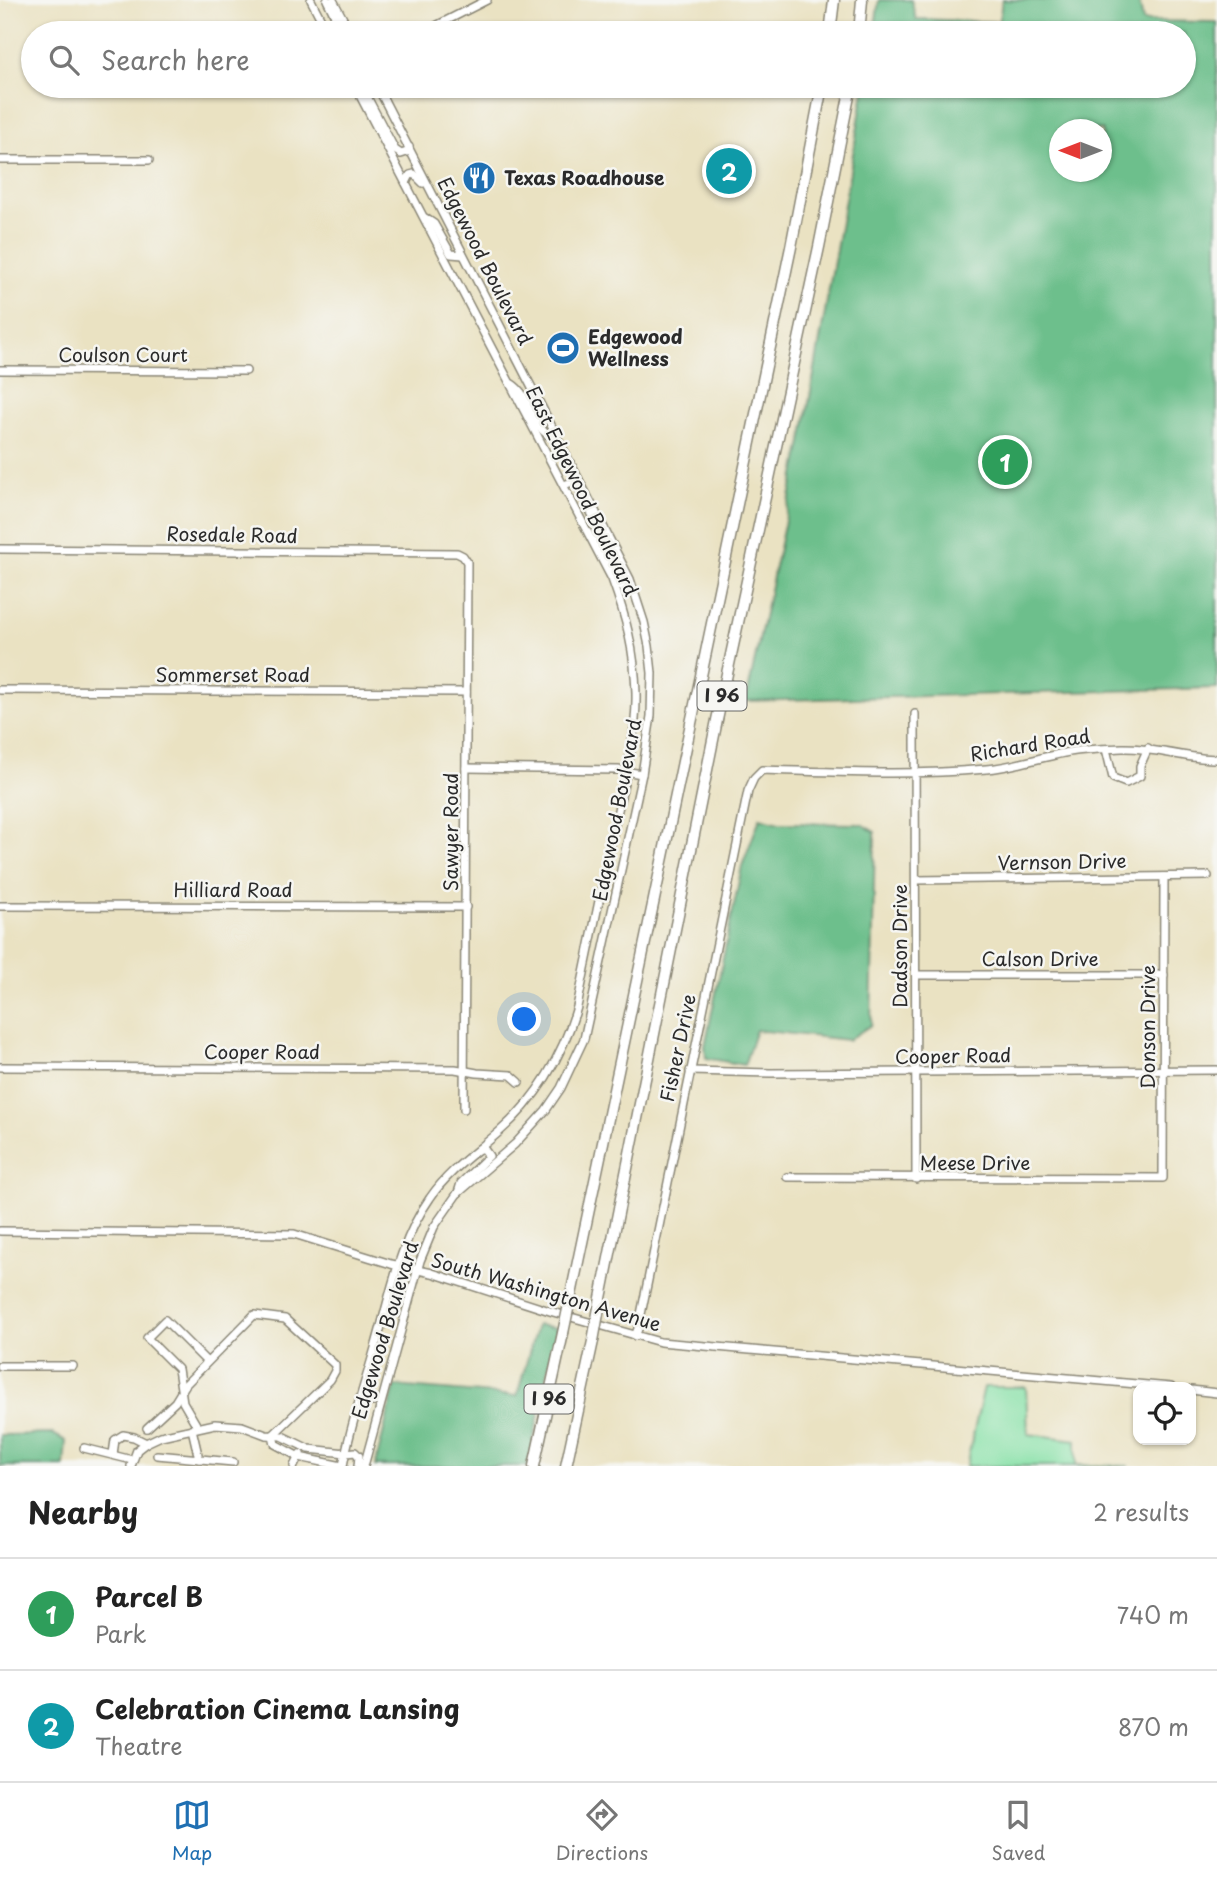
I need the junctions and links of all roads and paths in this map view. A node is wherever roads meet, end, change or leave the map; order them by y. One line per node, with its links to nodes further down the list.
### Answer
1 (311, 0): 7 (street)
2 (327, 0): 8 (street)
3 (333, 0): 9 (street)
4 (487, 0): 10 (street)
5 (834, 0): 11 (highway)
6 (862, 0): 12 (highway)
7 (322, 21)
8 (338, 21)
9 (344, 21)
10 (446, 21)
11 (831, 21)
12 (860, 21)
13 (361, 98): 21 (street, East Edgewood Boulevard)
14 (368, 98): 18 (street)
15 (383, 98): 18 (street)
16 (820, 98): 96 (highway, I 96, bridge)
17 (850, 98): 97 (highway, I 96, bridge)
18 (409, 147): 22 (street, Edgewood Boulevard)
19 (0, 160): 20 (street)
20 (149, 160)
21 (406, 183): 22 (street); 23 (street, East Edgewood Boulevard)
22 (444, 216): 24 (street, Edgewood Boulevard)
23 (424, 217): 24 (street); 27 (street, East Edgewood Boulevard)
24 (463, 255): 28 (street, Edgewood Boulevard)
25 (0, 370): 26 (street, Coulson Court)
26 (246, 371)
27 (512, 384): 28 (street); 29 (street, East Edgewood Boulevard)
28 (556, 435): 30 (street, Edgewood Boulevard)
29 (564, 485): 30 (street); 31 (street, East Edgewood Boulevard)
30 (605, 528): 34 (street, Edgewood Boulevard)
31 (593, 540): 34 (street); 43 (street, East Edgewood Boulevard)
32 (0, 549): 33 (street, Rosedale Road)
33 (463, 556): 36 (street, Sawyer Road)
34 (635, 591): 44 (street, Edgewood Boulevard)
35 (0, 690): 36 (street, Sommerset Road)
36 (466, 692): 41 (street, Sawyer Road)
37 (915, 714): 45 (street, Dadson Drive)
38 (1148, 748): 39 (street, Richard Road); 39 (street); 40 (street, Richard Road)
39 (1106, 749): 45 (street, Richard Road)
40 (1217, 759)
41 (466, 768): 43 (street); 50 (street, Sawyer Road)
42 (762, 770): 45 (street, Richard Road); 57 (street, Fisher Drive)
43 (626, 771): 44 (street); 61 (street, East Edgewood Boulevard)
44 (642, 774): 65 (street, Edgewood Boulevard)
45 (915, 774): 48 (street, Dadson Drive)
46 (1209, 876): 47 (street, Vernson Drive)
47 (1164, 877): 48 (street, Vernson Drive); 52 (street, Donson Drive)
48 (916, 880): 51 (street, Dadson Drive)
49 (0, 906): 50 (street, Hilliard Road)
50 (467, 907): 56 (street, Sawyer Road)
51 (916, 975): 52 (street, Calson Drive); 58 (street, Dadson Drive)
52 (1164, 975): 54 (street, Donson Drive)
53 (0, 1067): 56 (street, Cooper Road)
54 (1164, 1069): 55 (street, Cooper Road); 58 (street, Cooper Road); 63 (street, Donson Drive)
55 (1217, 1070)
56 (466, 1071): 59 (street, Cooper Road); 60 (street, Sawyer Road)
57 (690, 1071): 58 (street, Cooper Road); 69 (street, Fisher Drive)
58 (916, 1072): 64 (street, Dadson Drive)
59 (519, 1083)
60 (464, 1109)
61 (479, 1149): 65 (street); 67 (street, East Edgewood Boulevard)
62 (787, 1177): 64 (street, Meese Drive)
63 (1163, 1178): 64 (street, Meese Drive)
64 (916, 1179)
65 (457, 1194): 68 (street, Edgewood Boulevard)
66 (0, 1231): 67 (street, South Washington Avenue)
67 (398, 1265): 68 (street, South Washington Avenue); 70 (street, East Edgewood Boulevard)
68 (418, 1270): 69 (street, South Washington Avenue); 78 (street, Edgewood Boulevard)
69 (635, 1336): 74 (street, South Washington Avenue)
70 (376, 1345): 78 (street); 85 (street)
71 (207, 1363): 76 (street); 76 (street); 81 (street)
72 (0, 1366): 73 (street)
73 (73, 1366)
74 (1133, 1384)
75 (1196, 1391): 77 (street)
76 (181, 1392): 79 (street); 80 (street)
77 (1217, 1393)
78 (380, 1401): 95 (street, Edgewood Boulevard)
79 (195, 1427): 81 (street); 82 (street); 89 (street)
80 (147, 1428)
81 (273, 1435): 84 (street); 88 (street)
82 (146, 1443): 86 (street); 91 (street)
83 (84, 1448): 86 (street)
84 (304, 1448): 85 (street); 88 (street)
85 (346, 1453): 93 (street); 94 (street)
86 (113, 1454): 91 (street)
87 (157, 1455): 89 (street)
88 (299, 1457): 92 (street); 93 (street)
89 (199, 1459): 90 (street)
90 (233, 1462)
91 (132, 1463)
92 (294, 1466)
93 (343, 1466)
94 (358, 1466)
95 (364, 1466)
96 (534, 1466)
97 (566, 1466)

